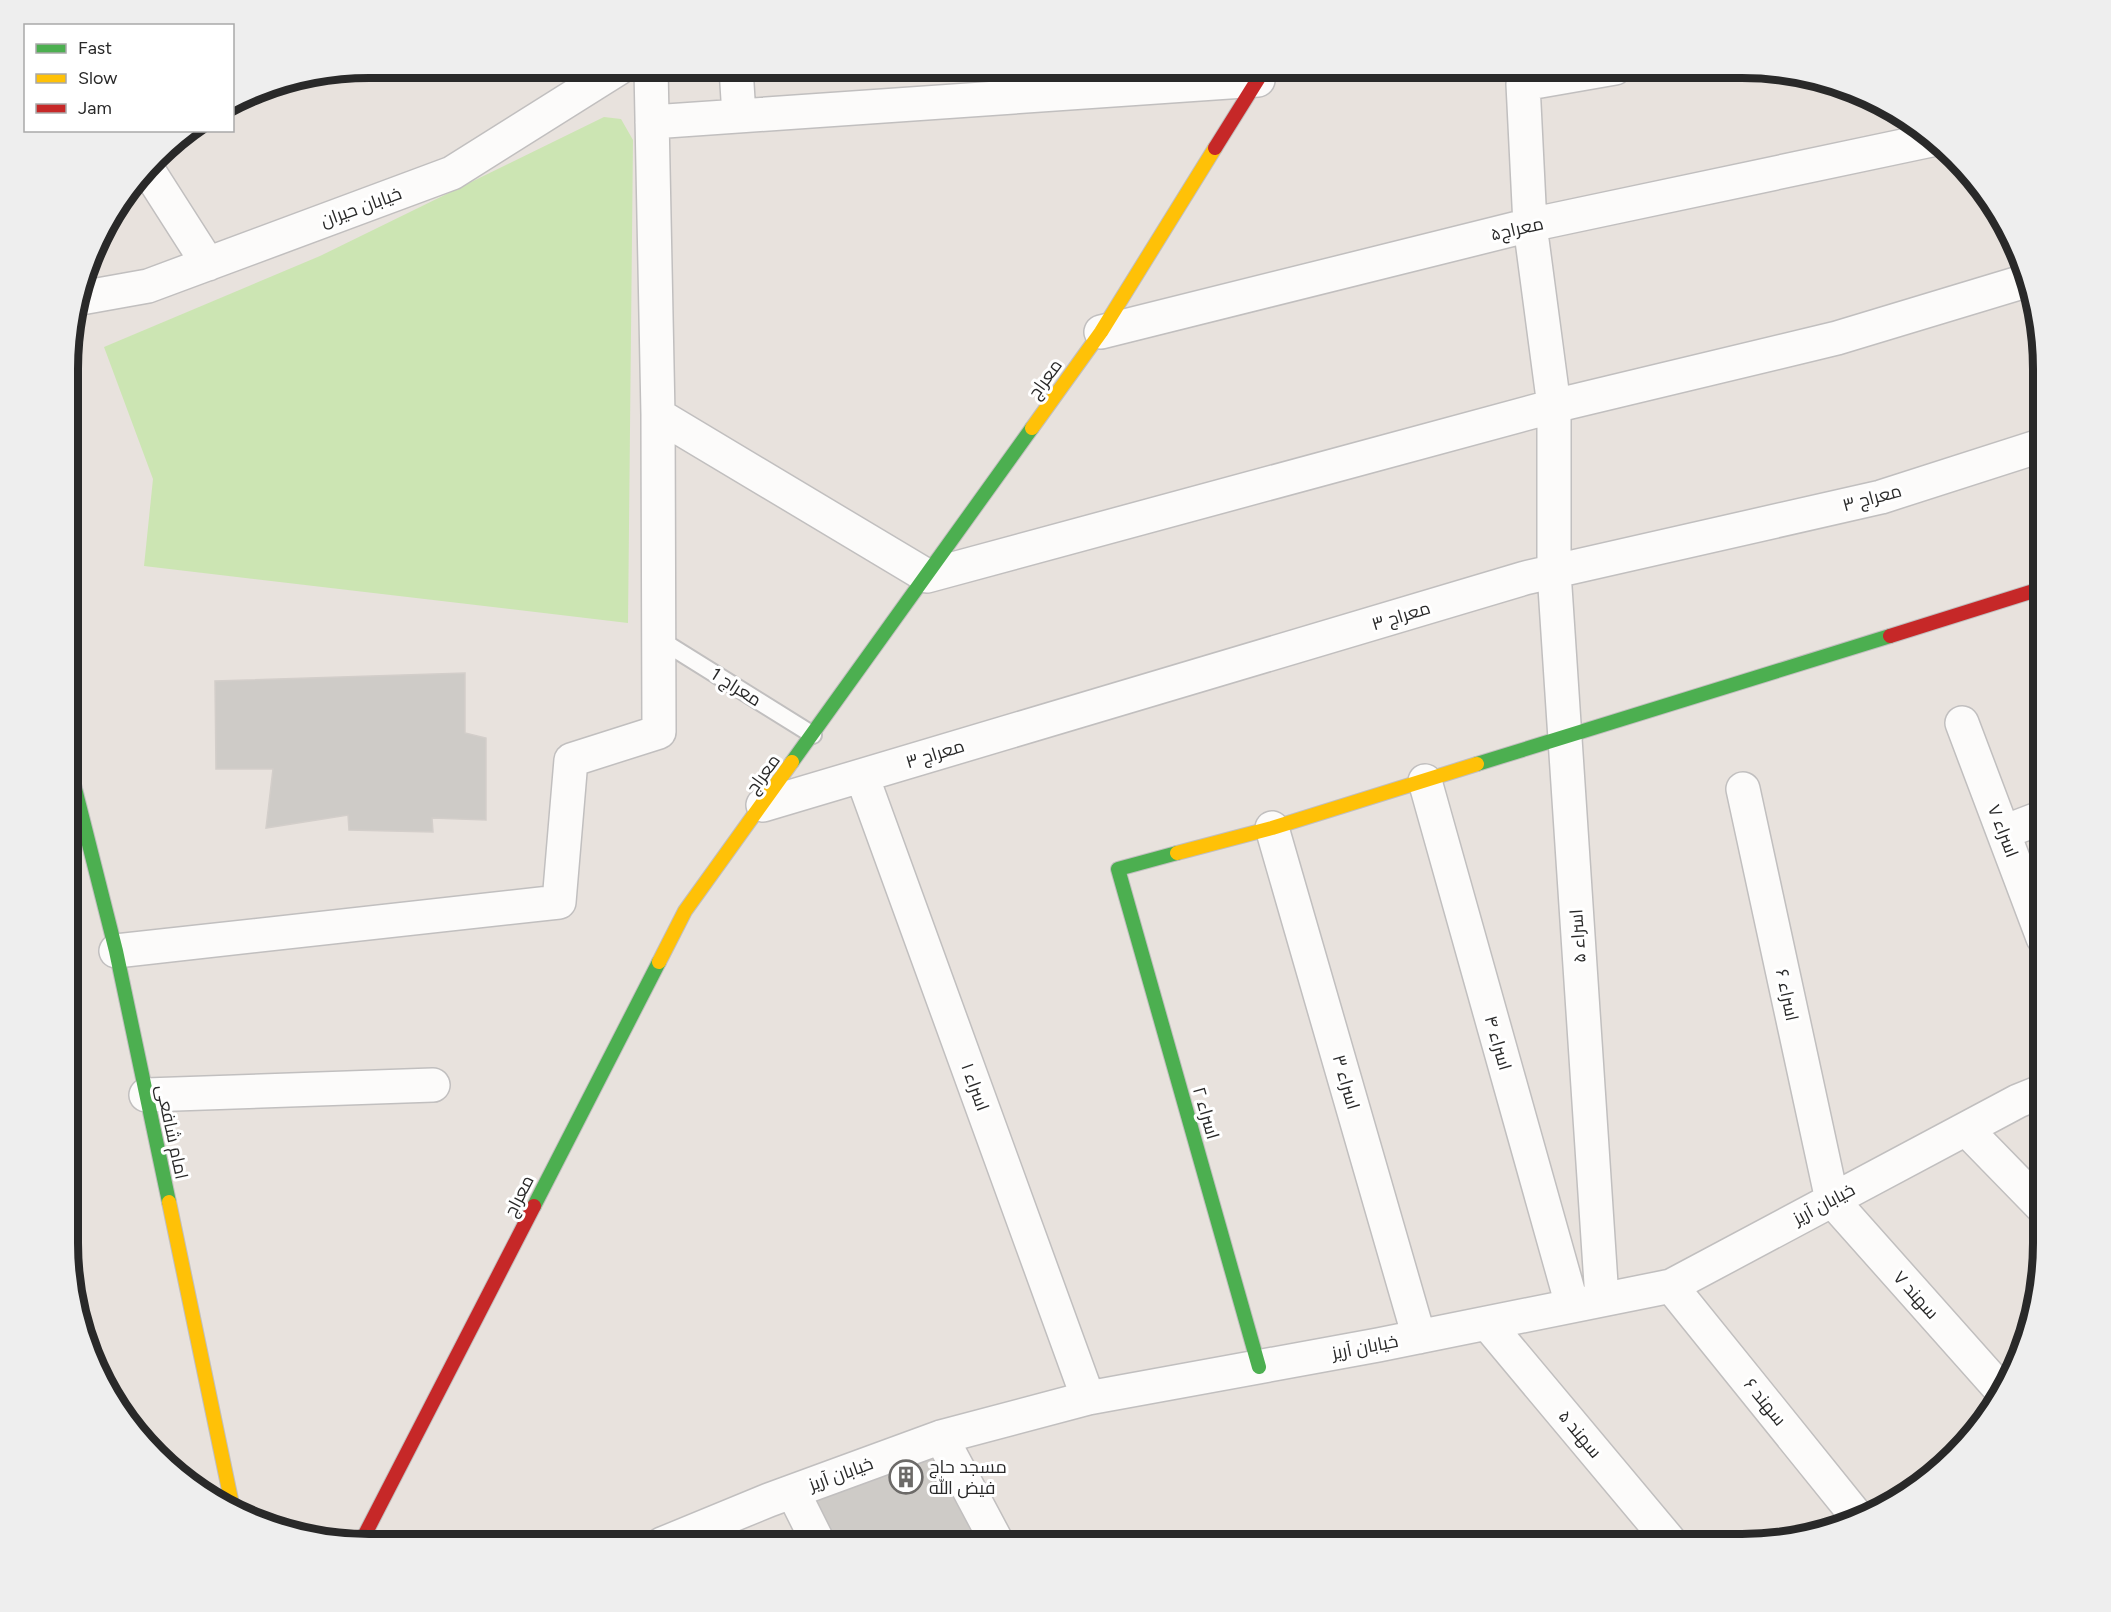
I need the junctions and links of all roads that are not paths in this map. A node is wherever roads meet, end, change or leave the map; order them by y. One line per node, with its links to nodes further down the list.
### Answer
1 (603, 78): 12 (street, خیابان حیران)
2 (651, 78): 8 (street)
3 (737, 78): 7 (street)
4 (1212, 78): 7 (street)
5 (1260, 78): 15 (street, معراج)
6 (1558, 78): 11 (street, اسراء ۵)
7 (739, 116): 8 (street)
8 (652, 122): 17 (street)
9 (1924, 142): 11 (street, معراج۵)
10 (151, 175): 12 (street)
11 (1530, 225): 15 (street, معراج۵); 16 (street, اسراء ۵)
12 (208, 264): 14 (street, خیابان حیران)
13 (2020, 283): 16 (street)
14 (87, 297)
15 (1101, 332): 20 (street, معراج)
16 (1554, 406): 19 (street, اسراء ۵); 20 (street)
17 (658, 415): 20 (street); 22 (street)
18 (2033, 448): 19 (street, معراج ۳)
19 (1554, 572): 25 (street, اسراء ۵); 26 (street, معراج ۳)
20 (927, 576): 24 (street, معراج)
21 (2033, 591): 25 (street)
22 (659, 639): 24 (lane, معراج 1); 35 (street)
23 (1962, 723): 33 (street, اسراء ۷)
24 (813, 735): 30 (street, معراج)
25 (1565, 737): 27 (street); 43 (street, اسراء ۵)
26 (862, 776): 30 (street, معراج ۳); 48 (street, اسراء ۱)
27 (1425, 781): 32 (street); 43 (street, اسراء ۴)
28 (1743, 789): 41 (street, اسراء ۶)
29 (78, 801): 35 (street, امام شافعی)
30 (762, 805): 53 (street, معراج)
31 (2033, 821): 33 (street)
32 (1272, 828): 45 (street, اسراء ۳); 46 (street, اسراء ۲)
33 (2004, 832): 34 (street, اسراء ۷)
34 (2033, 911)
35 (116, 951): 37 (street, امام شافعی)
36 (434, 1084): 37 (street)
37 (146, 1095): 51 (street, امام شافعی)
38 (2033, 1095): 39 (street, خیابان آریز)
39 (1966, 1129): 40 (street); 41 (street, خیابان آریز)
40 (2033, 1198)
41 (1832, 1200): 42 (street, خیابان آریز); 47 (street, سهند ۷)
42 (1671, 1286): 43 (street, خیابان آریز); 52 (street, سهند ۶)
43 (1587, 1302): 44 (street, خیابان آریز)
44 (1487, 1323): 45 (street, خیابان آریز); 57 (street, سهند ۵)
45 (1419, 1337): 46 (street, خیابان آریز)
46 (1259, 1367): 48 (street, خیابان آریز)
47 (1996, 1384)
48 (1088, 1398): 49 (street, خیابان آریز)
49 (941, 1437): 50 (street, خیابان آریز); 56 (street)
50 (793, 1492): 54 (street, خیابان آریز); 55 (street)
51 (231, 1499)
52 (1853, 1512)
53 (365, 1534)
54 (687, 1534)
55 (814, 1534)
56 (993, 1534)
57 (1664, 1534)

